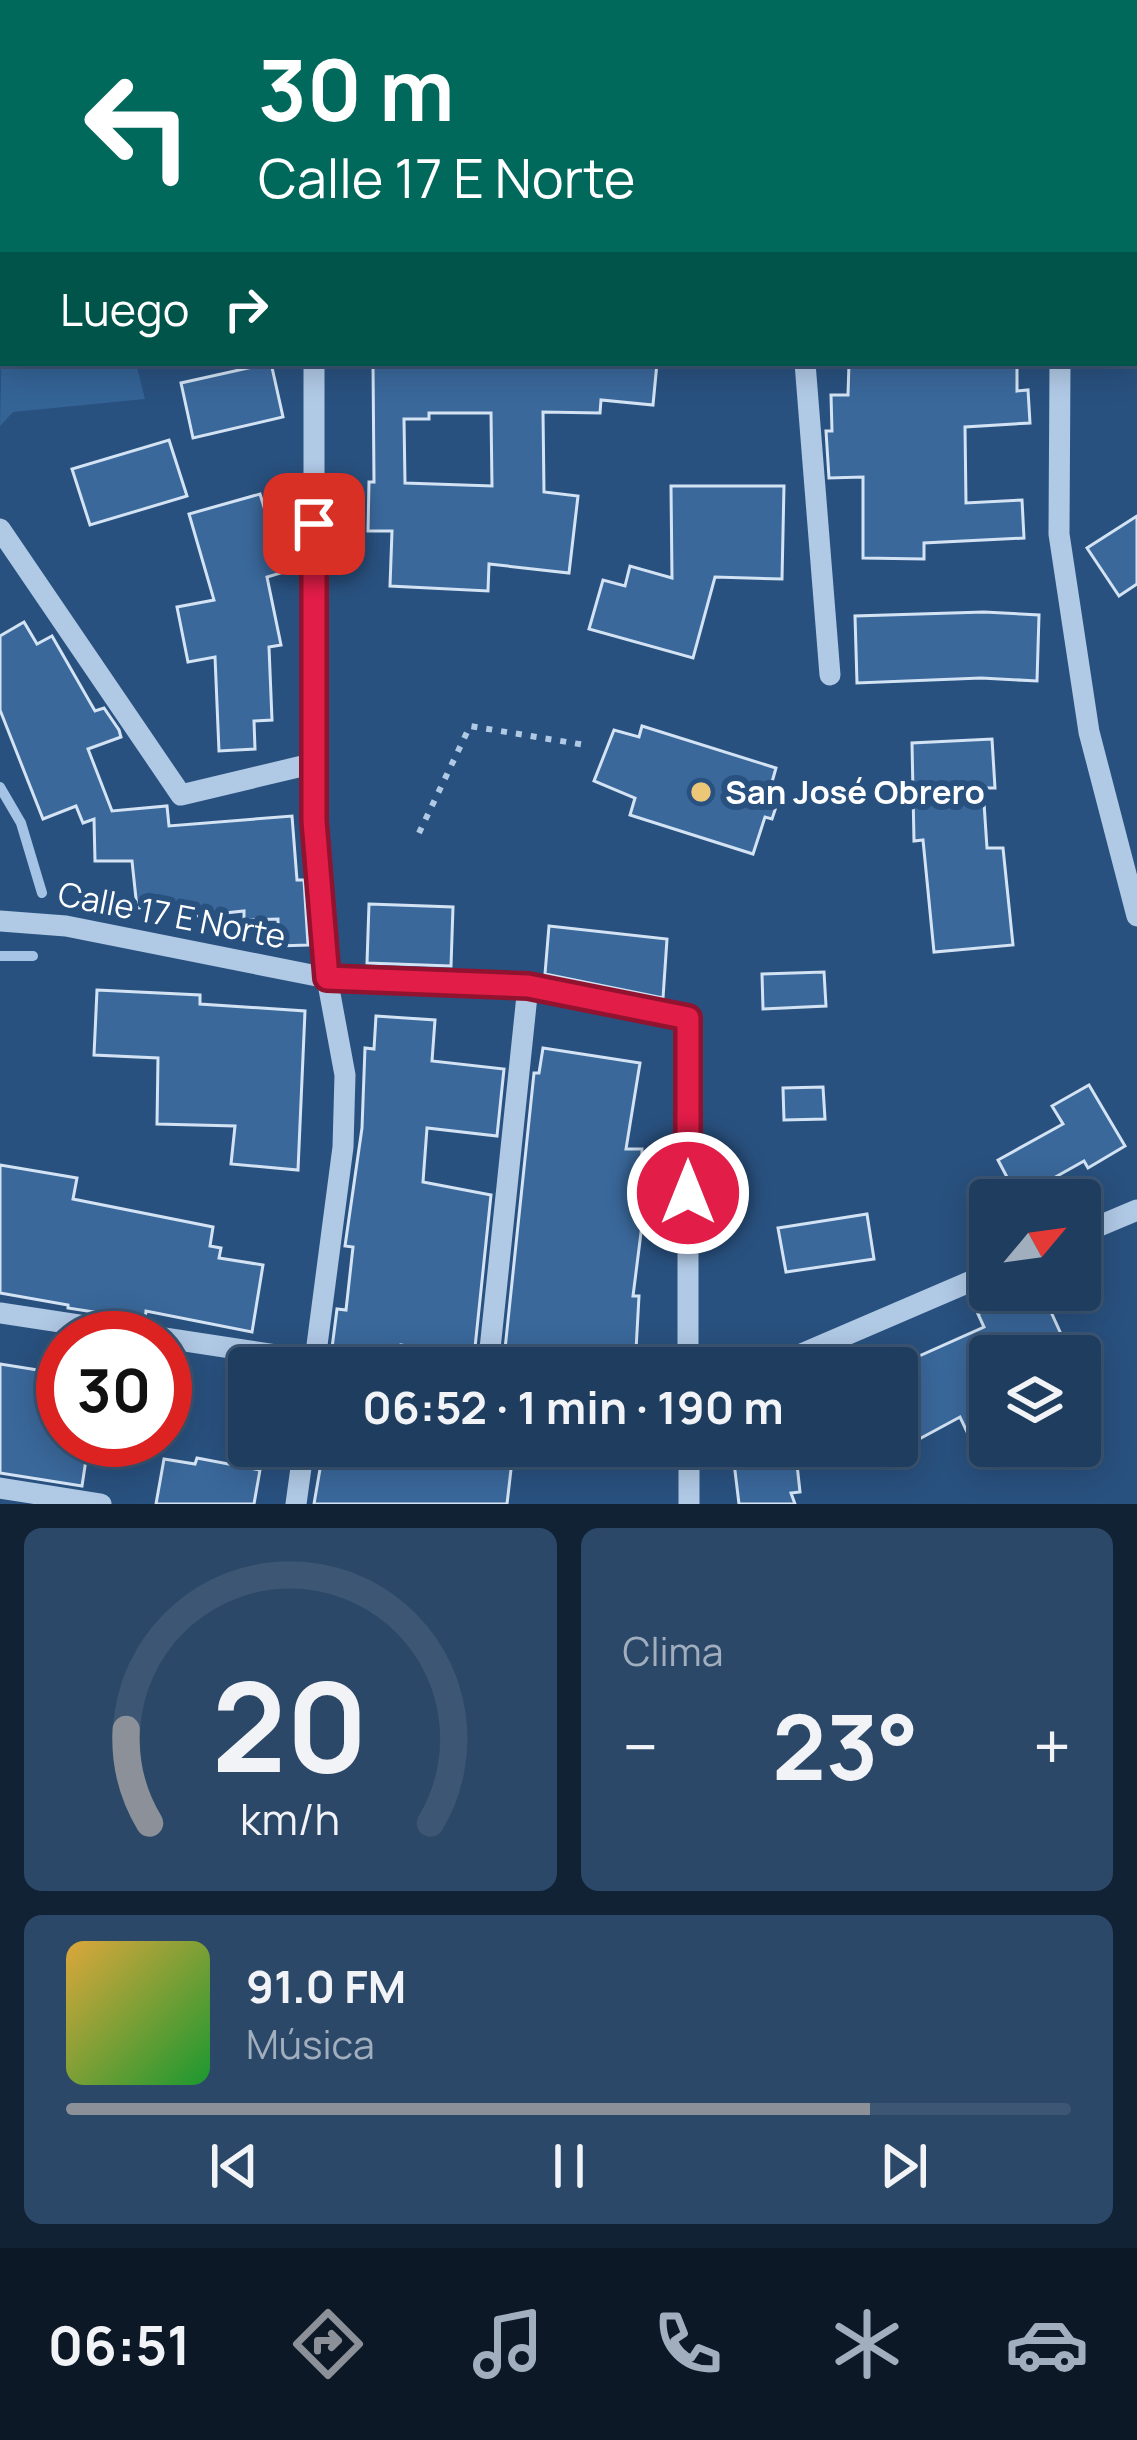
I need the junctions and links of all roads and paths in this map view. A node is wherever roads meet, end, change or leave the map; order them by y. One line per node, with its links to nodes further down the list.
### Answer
1 (314, 366): 7 (street)
2 (805, 366): 5 (street)
3 (1060, 366): 9 (street)
4 (0, 529): 7 (street)
5 (830, 675)
6 (585, 745): 8 (path)
7 (315, 763): 11 (street)
8 (418, 832)
9 (1137, 916)
10 (0, 921): 11 (street, Calle 17 E Norte)
11 (327, 978): 12 (street, Calle 17 E Norte); 17 (street)
12 (528, 986): 18 (street); 19 (street, Calle 17 E Norte)
13 (1137, 1210): 14 (street)
14 (1101, 1225)
15 (969, 1282): 20 (street)
16 (0, 1312): 21 (street)
17 (317, 1347)
18 (490, 1347)
19 (688, 1347)
20 (818, 1347)
21 (228, 1349)
22 (301, 1467): 26 (street)
23 (688, 1467): 27 (street)
24 (0, 1488): 25 (street)
25 (100, 1504)
26 (296, 1504)
27 (689, 1504)

